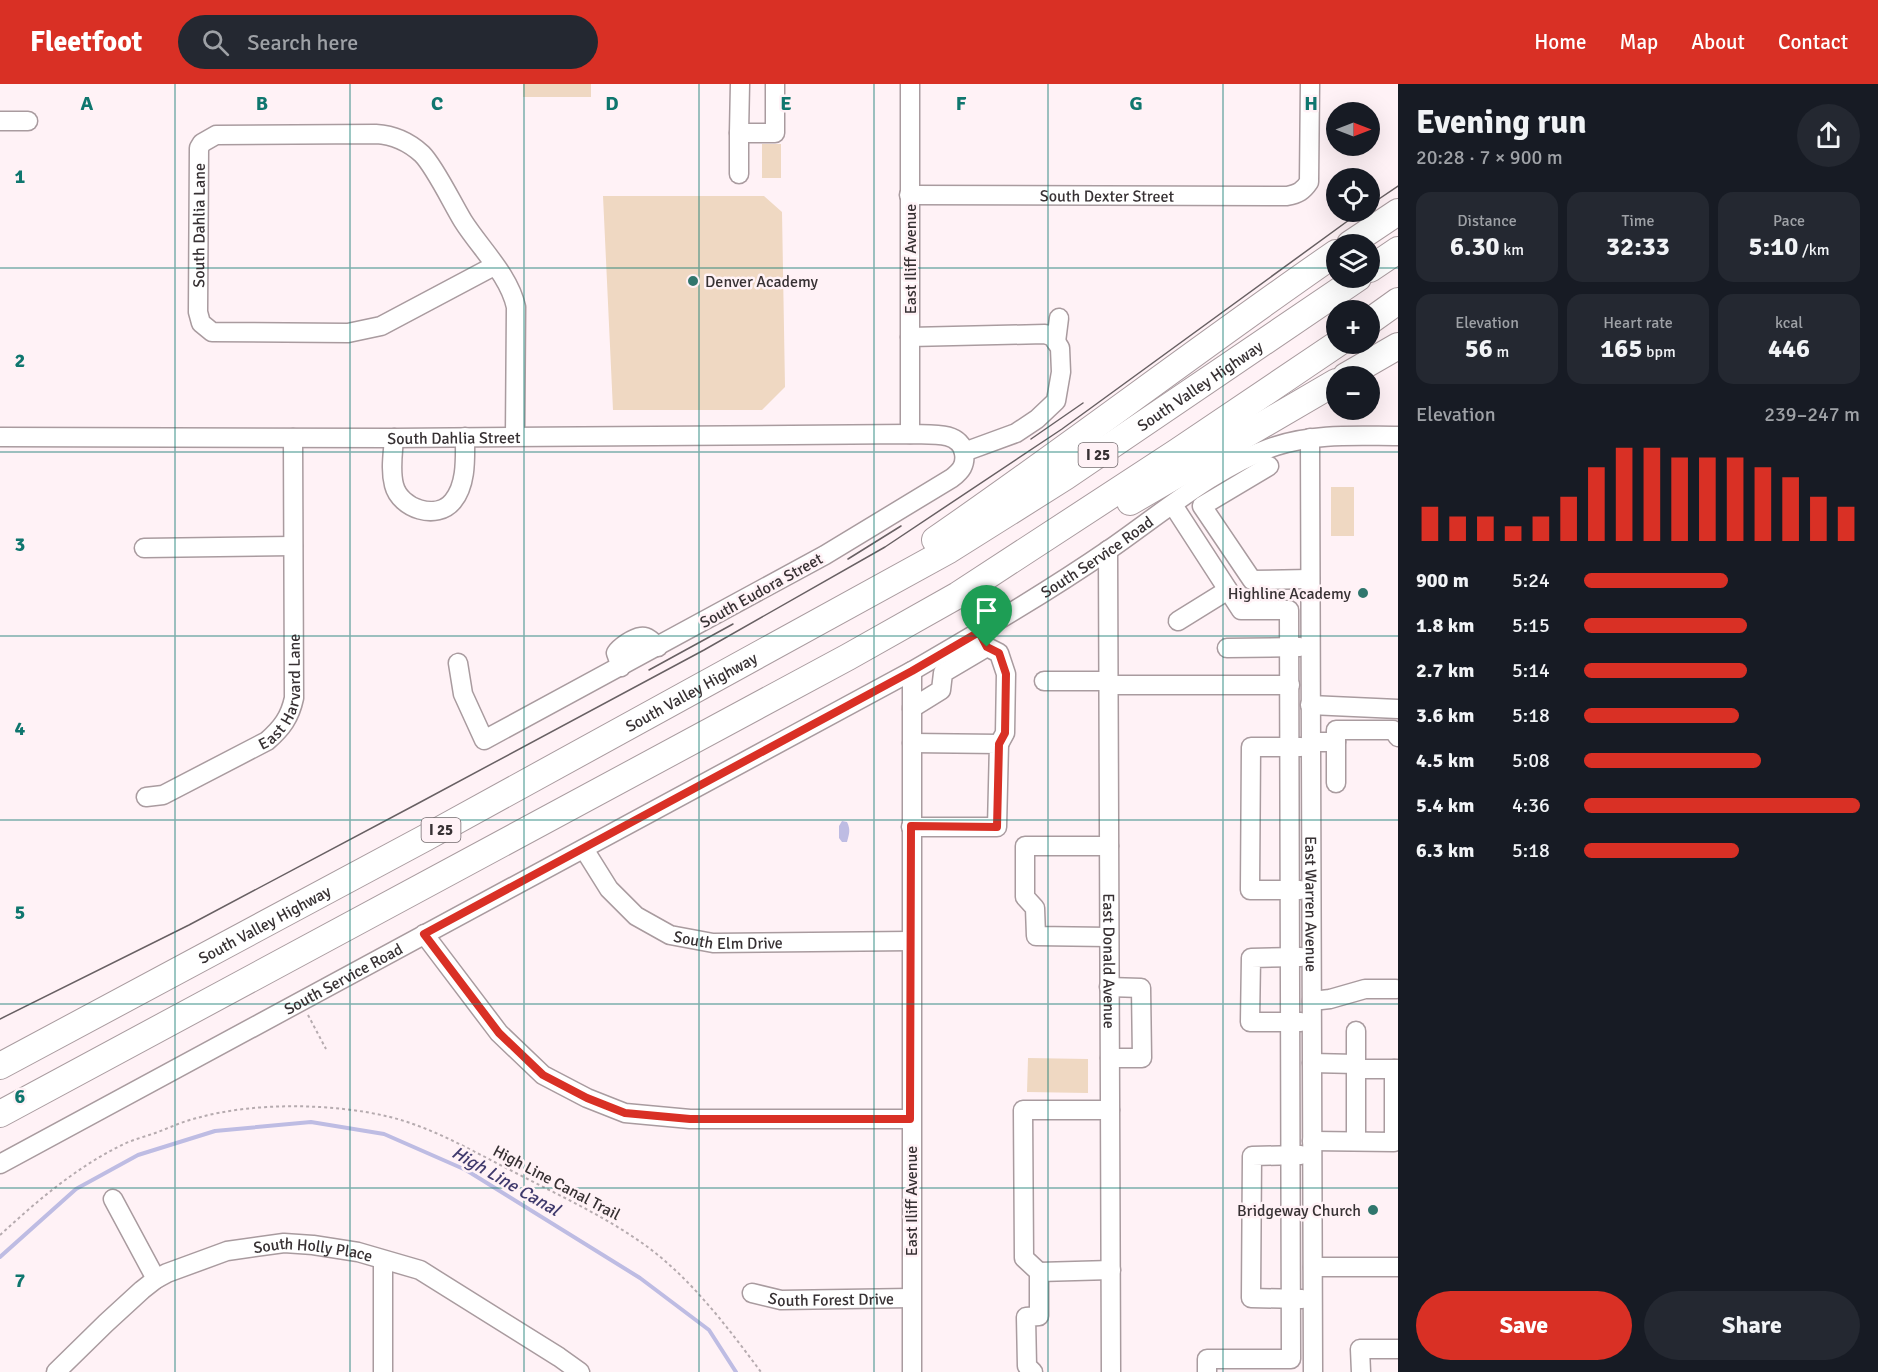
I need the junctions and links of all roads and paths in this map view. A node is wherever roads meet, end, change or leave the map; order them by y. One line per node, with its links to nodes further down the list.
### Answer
1 (740, 84): 7 (street)
2 (775, 84): 7 (street)
3 (910, 84): 9 (street, East Iliff Avenue)
4 (1310, 84): 9 (street, South Dexter Street)
5 (0, 121): 6 (street)
6 (28, 121)
7 (740, 133): 8 (street)
8 (739, 174)
9 (909, 195): 20 (street, East Iliff Avenue)
10 (1398, 212): 11 (highway)
11 (1365, 234)
12 (1398, 250): 14 (highway)
13 (1326, 261): 46 (highway)
14 (1380, 262)
15 (494, 266): 15 (street, South Dahlia Lane); 27 (street, South Dahlia Lane)
16 (1343, 288): 46 (highway, South Valley Highway / I 25)
17 (1398, 301): 18 (highway)
18 (1380, 314)
19 (1059, 318): 21 (street)
20 (910, 337): 21 (street); 26 (street, East Iliff Avenue)
21 (1056, 342): 34 (street)
22 (1398, 346): 24 (highway)
23 (1326, 351): 43 (highway, I 25)
24 (1363, 366)
25 (1326, 388): 43 (highway)
26 (910, 434): 27 (street, South Dahlia Street); 34 (street)
27 (515, 436): 30 (street, South Dahlia Street)
28 (1398, 436): 33 (street)
29 (0, 437): 31 (street, South Dahlia Street)
30 (465, 437): 32 (street, South Dahlia Street); 32 (street)
31 (293, 438): 32 (street, South Dahlia Street); 38 (street, East Harvard Lane)
32 (394, 438)
33 (1310, 438): 35 (street, South Service Road); 41 (street, East Warren Avenue)
34 (964, 452): 52 (street, South Eudora Street)
35 (1249, 457): 36 (street, South Service Road); 36 (street)
36 (1200, 497): 37 (street, South Service Road); 41 (street)
37 (1173, 505): 40 (street, South Service Road); 42 (street)
38 (293, 546): 39 (street); 67 (street, East Harvard Lane)
39 (144, 548)
40 (1108, 550): 48 (street, South Service Road); 55 (street, East Donald Avenue)
41 (1310, 579): 45 (street, East Warren Avenue)
42 (1228, 590): 44 (street); 47 (street)
43 (958, 595): 93 (highway, I 25)
44 (1289, 612): 45 (street); 49 (street)
45 (1310, 612): 50 (street, East Warren Avenue)
46 (828, 618): 85 (highway, South Valley Highway / I 25)
47 (1178, 621)
48 (983, 640): 53 (street, South Service Road); 58 (street); 63 (street)
49 (1290, 647): 50 (street); 51 (street); 56 (street)
50 (1310, 647): 57 (street, East Warren Avenue)
51 (1227, 648)
52 (458, 663)
53 (912, 671): 58 (street, East Iliff Avenue); 70 (street, South Service Road)
54 (1044, 681): 55 (street)
55 (1108, 683): 56 (street); 69 (street, East Donald Avenue)
56 (1290, 687): 57 (street); 65 (street)
57 (1310, 697): 59 (street); 64 (street, East Warren Avenue)
58 (912, 708): 62 (street, East Iliff Avenue)
59 (1398, 709)
60 (1398, 737): 61 (street)
61 (1336, 742): 64 (street); 66 (street)
62 (912, 743): 63 (street); 68 (street, East Iliff Avenue)
63 (999, 744): 68 (street)
64 (1310, 744): 65 (street); 72 (street, East Warren Avenue)
65 (1290, 747): 71 (street); 71 (street)
66 (1336, 783)
67 (146, 796)
68 (911, 826): 75 (street, East Iliff Avenue)
69 (1109, 846): 74 (street, East Donald Avenue); 74 (street)
70 (584, 849): 73 (street, South Service Road); 75 (street, South Elm Drive)
71 (1290, 890): 72 (street); 77 (street)
72 (1311, 890): 76 (street, East Warren Avenue)
73 (424, 934): 80 (street, South Service Road); 96 (street)
74 (1109, 937): 78 (street, East Donald Avenue)
75 (910, 941): 96 (street, East Iliff Avenue)
76 (1311, 957): 77 (street); 81 (street, East Warren Avenue)
77 (1290, 958): 82 (street); 82 (street)
78 (1109, 987): 87 (street, East Donald Avenue); 87 (street)
79 (1396, 989): 81 (street)
80 (301, 1001): 86 (path); 101 (street, South Service Road)
81 (1312, 1001): 83 (street, East Warren Avenue)
82 (1290, 1022): 83 (street); 100 (street)
83 (1312, 1022): 89 (street, East Warren Avenue)
84 (1356, 1031): 91 (street)
85 (51, 1039): 88 (highway); 90 (highway, South Valley Highway / I 25)
86 (326, 1049)
87 (1110, 1058): 94 (street, East Donald Avenue)
88 (0, 1060)
89 (1312, 1063): 91 (street); 99 (street, East Warren Avenue)
90 (0, 1066)
91 (1356, 1066): 92 (street); 98 (street)
92 (1396, 1069): 98 (street)
93 (71, 1077): 95 (highway, I 25); 97 (highway)
94 (1110, 1110): 107 (street, East Donald Avenue); 108 (street)
95 (0, 1114)
96 (910, 1119): 111 (street, East Iliff Avenue)
97 (0, 1122)
98 (1356, 1141): 99 (street)
99 (1312, 1148): 100 (street); 105 (street, East Warren Avenue)
100 (1291, 1155): 112 (street); 112 (street)
101 (0, 1164)
102 (113, 1198): 109 (street)
103 (0, 1235): 120 (path, High Line Canal Trail)
104 (383, 1260): 109 (street, South Holly Place); 118 (street); 119 (street, South Holly Place)
105 (1313, 1267): 106 (street); 113 (street, East Warren Avenue)
106 (1398, 1267)
107 (1111, 1270): 108 (street); 123 (street, East Donald Avenue)
108 (1039, 1272): 122 (street)
109 (156, 1279): 117 (street, South Holly Place)
110 (752, 1293): 111 (street, South Forest Drive)
111 (911, 1298): 121 (street, East Iliff Avenue)
112 (1291, 1299): 113 (street); 115 (street)
113 (1313, 1299): 116 (street, East Warren Avenue)
114 (1398, 1349): 125 (street)
115 (1291, 1359): 116 (street); 124 (street)
116 (1313, 1366)
117 (56, 1372)
118 (383, 1372)
119 (580, 1372)
120 (761, 1372)
121 (912, 1372)
122 (1033, 1372)
123 (1111, 1372)
124 (1207, 1372)
125 (1361, 1372)

